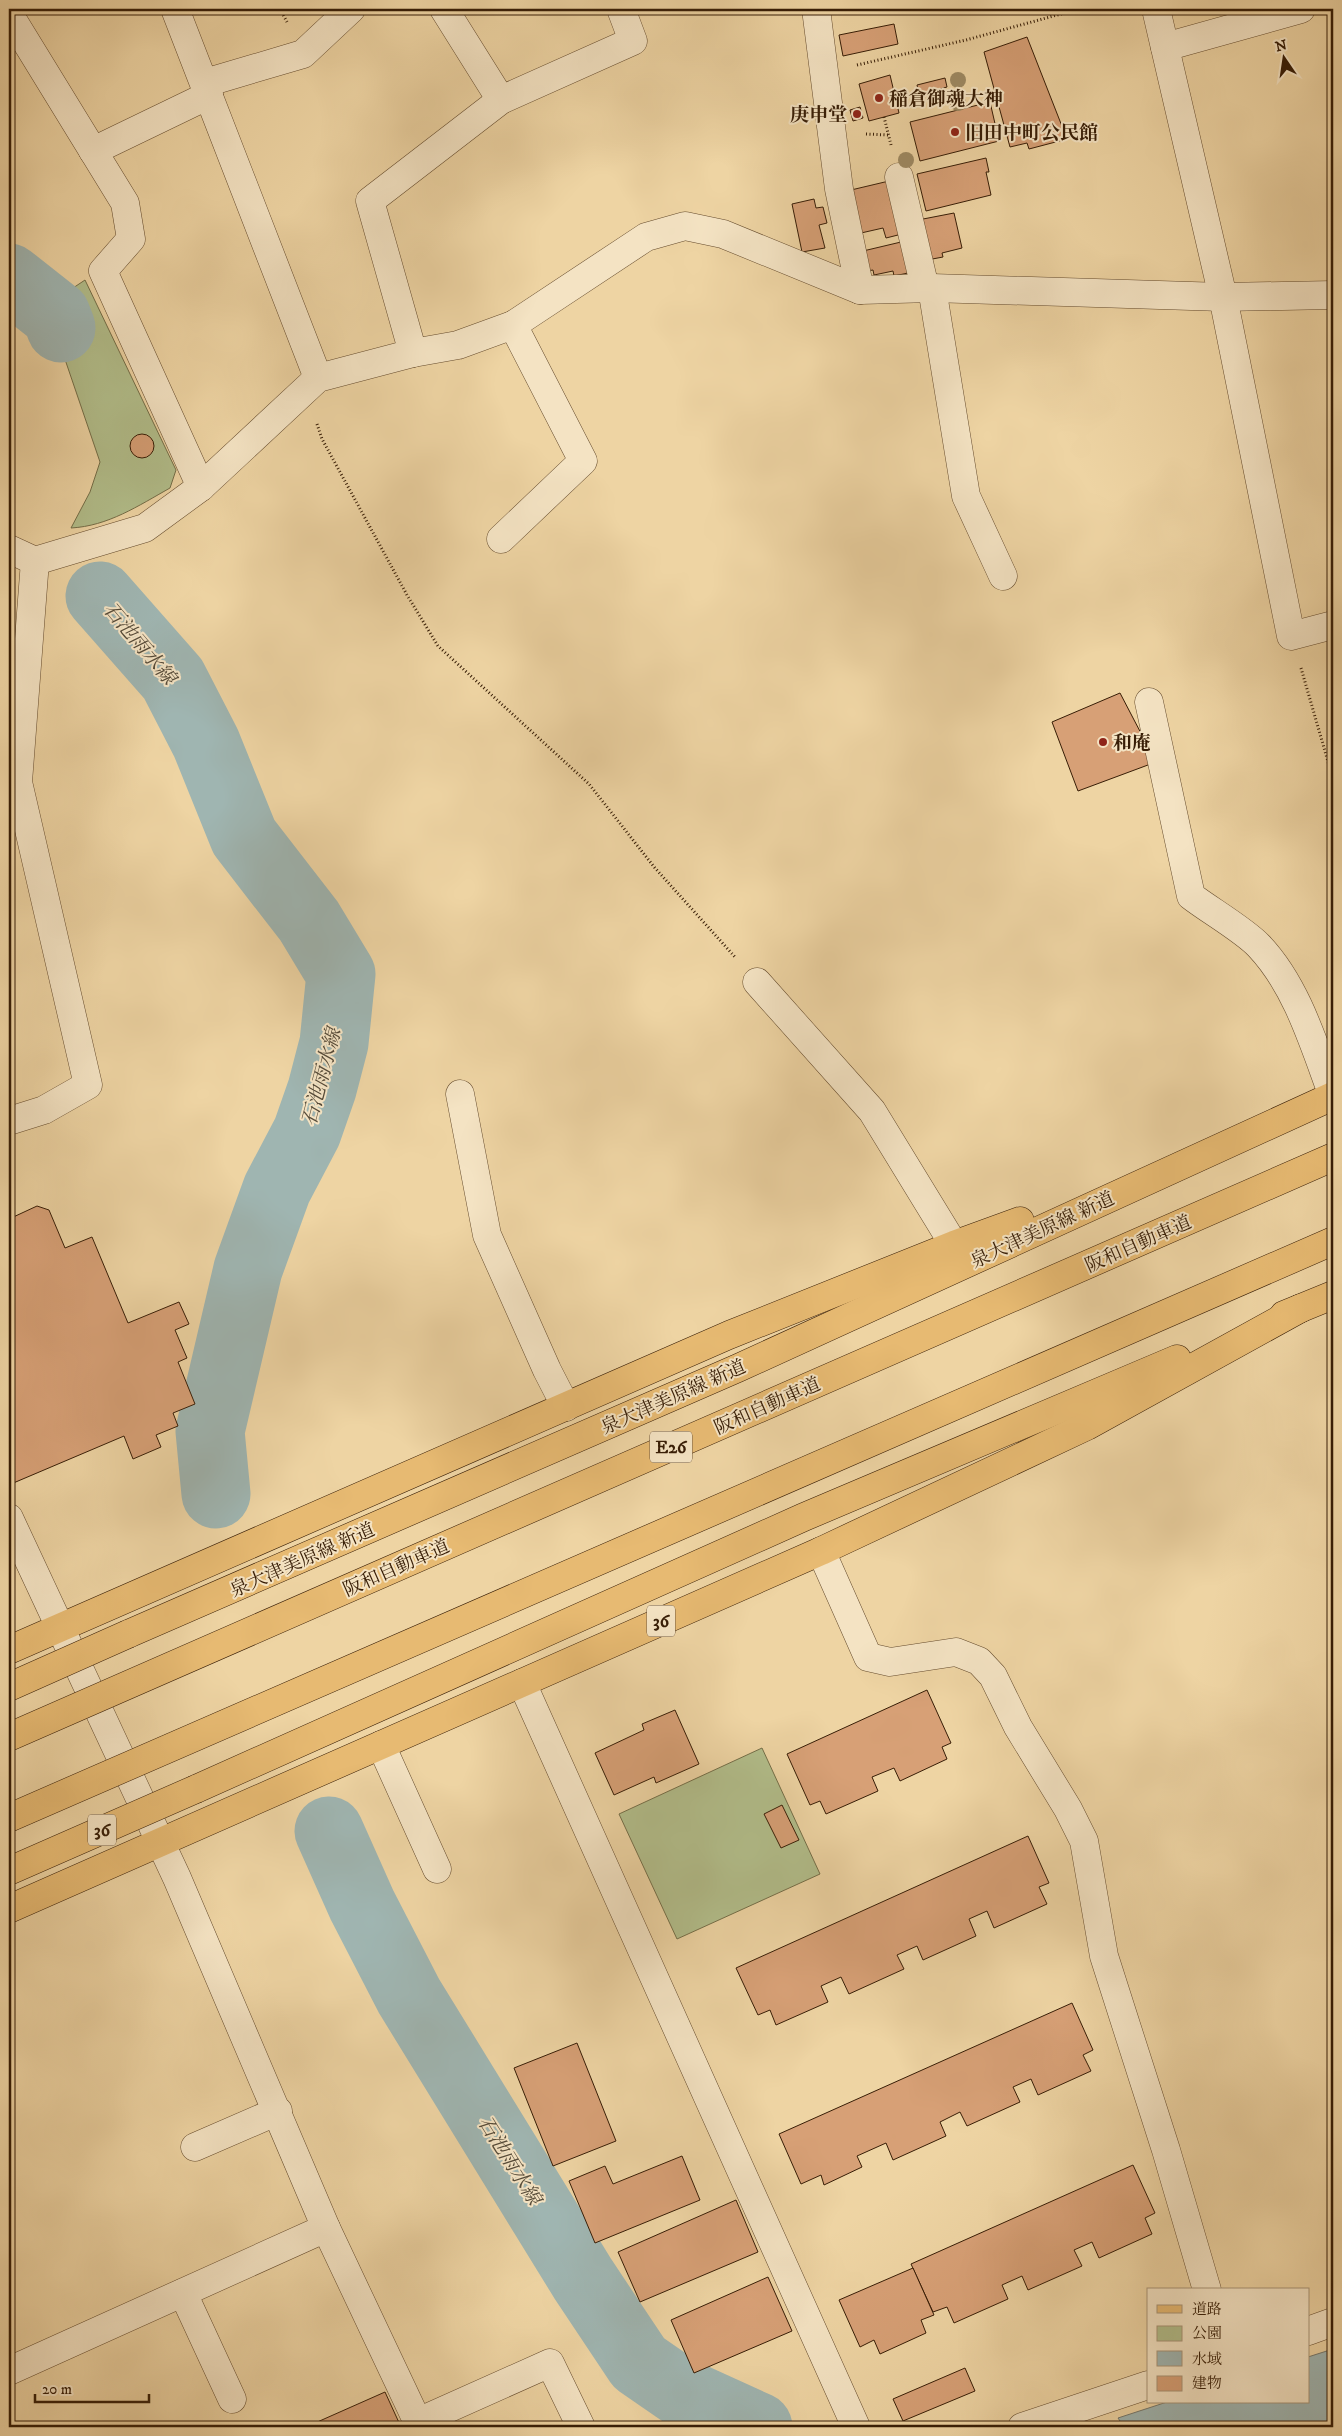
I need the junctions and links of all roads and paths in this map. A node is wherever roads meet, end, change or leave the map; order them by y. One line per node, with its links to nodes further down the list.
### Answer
1 (9, 9): 16 (street)
2 (175, 9): 12 (street)
3 (351, 9): 12 (street)
4 (444, 9): 13 (street)
5 (622, 9): 13 (street)
6 (816, 9): 11 (street)
7 (1079, 9): 11 (path)
8 (1156, 9): 10 (street)
9 (1301, 9): 10 (street)
10 (1165, 47): 21 (street)
11 (825, 72): 19 (street)
12 (207, 89): 16 (street); 24 (street)
13 (501, 100): 23 (street)
14 (863, 134): 15 (path)
15 (888, 135)
16 (93, 151): 25 (street)
17 (899, 177): 18 (street)
18 (929, 288): 19 (street); 21 (street); 29 (street)
19 (860, 290): 22 (street)
20 (1333, 295): 21 (street)
21 (1223, 297): 31 (street)
22 (513, 326): 23 (street); 26 (street)
23 (413, 353): 24 (street)
24 (312, 384): 25 (street); 35 (path)
25 (201, 488): 28 (street)
26 (501, 539)
27 (9, 549): 28 (street)
28 (35, 561): 33 (street)
29 (1003, 576)
30 (1333, 624): 31 (street)
31 (1291, 636): 34 (path)
32 (1149, 702): 37 (street)
33 (16, 728): 38 (street)
34 (1333, 779)
35 (757, 982): 42 (street)
36 (460, 1094): 45 (street)
37 (1333, 1096): 40 (main road, 泉大津美原線 新道)
38 (9, 1121)
39 (1333, 1158): 52 (main road, 阪和自動車道 / E26, bridge)
40 (1189, 1162): 42 (main road); 51 (main road, 泉大津美原線 新道, bridge)
41 (1333, 1241): 54 (main road, bridge)
42 (954, 1244): 45 (main road)
43 (1333, 1295): 44 (main road, 36)
44 (1301, 1308): 47 (main road, 36); 57 (main road, 36, bridge)
45 (566, 1407): 48 (main road)
46 (10, 1524): 48 (street)
47 (821, 1551): 50 (main road, 36); 62 (street)
48 (59, 1627): 49 (main road); 55 (street)
49 (9, 1650)
50 (522, 1683): 53 (main road, 36); 71 (street)
51 (9, 1688)
52 (9, 1737)
53 (381, 1745): 55 (main road, 36); 56 (street)
54 (9, 1818)
55 (159, 1843): 58 (main road, 36); 59 (street)
56 (437, 1869)
57 (9, 1871)
58 (9, 1909)
59 (278, 2111): 60 (street); 61 (street)
60 (195, 2147)
61 (326, 2228): 63 (street); 69 (street)
62 (1207, 2288)
63 (183, 2293): 66 (street); 68 (street)
64 (1333, 2322): 65 (street)
65 (1310, 2330)
66 (9, 2371)
67 (1147, 2385): 72 (street)
68 (232, 2399)
69 (419, 2425): 70 (street)
70 (581, 2427)
71 (856, 2427)
72 (1022, 2427)

